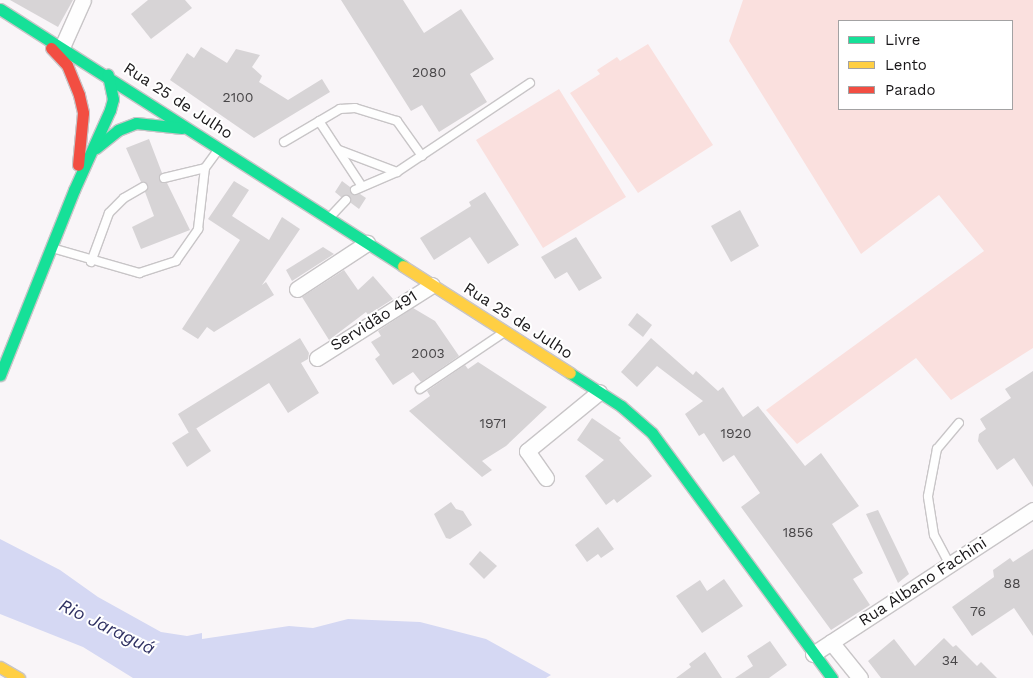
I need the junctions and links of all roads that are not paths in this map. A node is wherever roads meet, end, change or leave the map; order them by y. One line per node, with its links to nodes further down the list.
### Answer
1 (84, 0): 4 (street)
2 (0, 9): 3 (main road)
3 (31, 29): 4 (main road, Rua 25 de Julho); 18 (main road)
4 (62, 47): 5 (main road, Rua 25 de Julho)
5 (108, 75): 8 (main road, Rua 25 de Julho); 12 (main road)
6 (530, 84): 13 (lane)
7 (319, 121): 9 (lane); 11 (lane); 13 (lane)
8 (194, 131): 10 (main road, Rua 25 de Julho); 12 (main road)
9 (284, 142)
10 (220, 147): 14 (lane); 20 (main road, Rua 25 de Julho)
11 (338, 149): 15 (lane); 15 (lane)
12 (92, 152): 18 (main road)
13 (422, 156): 15 (lane)
14 (205, 168): 16 (lane); 23 (lane)
15 (397, 172)
16 (164, 178)
17 (143, 187): 23 (lane)
18 (74, 190): 22 (main road)
19 (346, 200): 20 (lane)
20 (329, 218): 21 (main road, Rua 25 de Julho)
21 (367, 243): 24 (main road, Rua 25 de Julho); 25 (street)
22 (52, 247): 23 (lane); 28 (main road)
23 (91, 262)
24 (432, 285): 26 (main road, Rua 25 de Julho); 27 (street, Servidão 491)
25 (297, 289)
26 (504, 332): 29 (lane); 30 (main road, Rua 25 de Julho)
27 (317, 358)
28 (0, 375)
29 (420, 389)
30 (599, 392): 32 (street); 36 (main road, Rua 25 de Julho)
31 (958, 423): 34 (lane)
32 (546, 478)
33 (1033, 510): 34 (street, Rua Albano Fachini)
34 (950, 565): 35 (street, Rua Albano Fachini)
35 (832, 642): 36 (street, Rua Albano Fachini); 40 (street)
36 (813, 654): 39 (main road, Rua 25 de Julho)
37 (0, 667): 38 (main road)
38 (19, 678)
39 (832, 678)
40 (860, 678)

